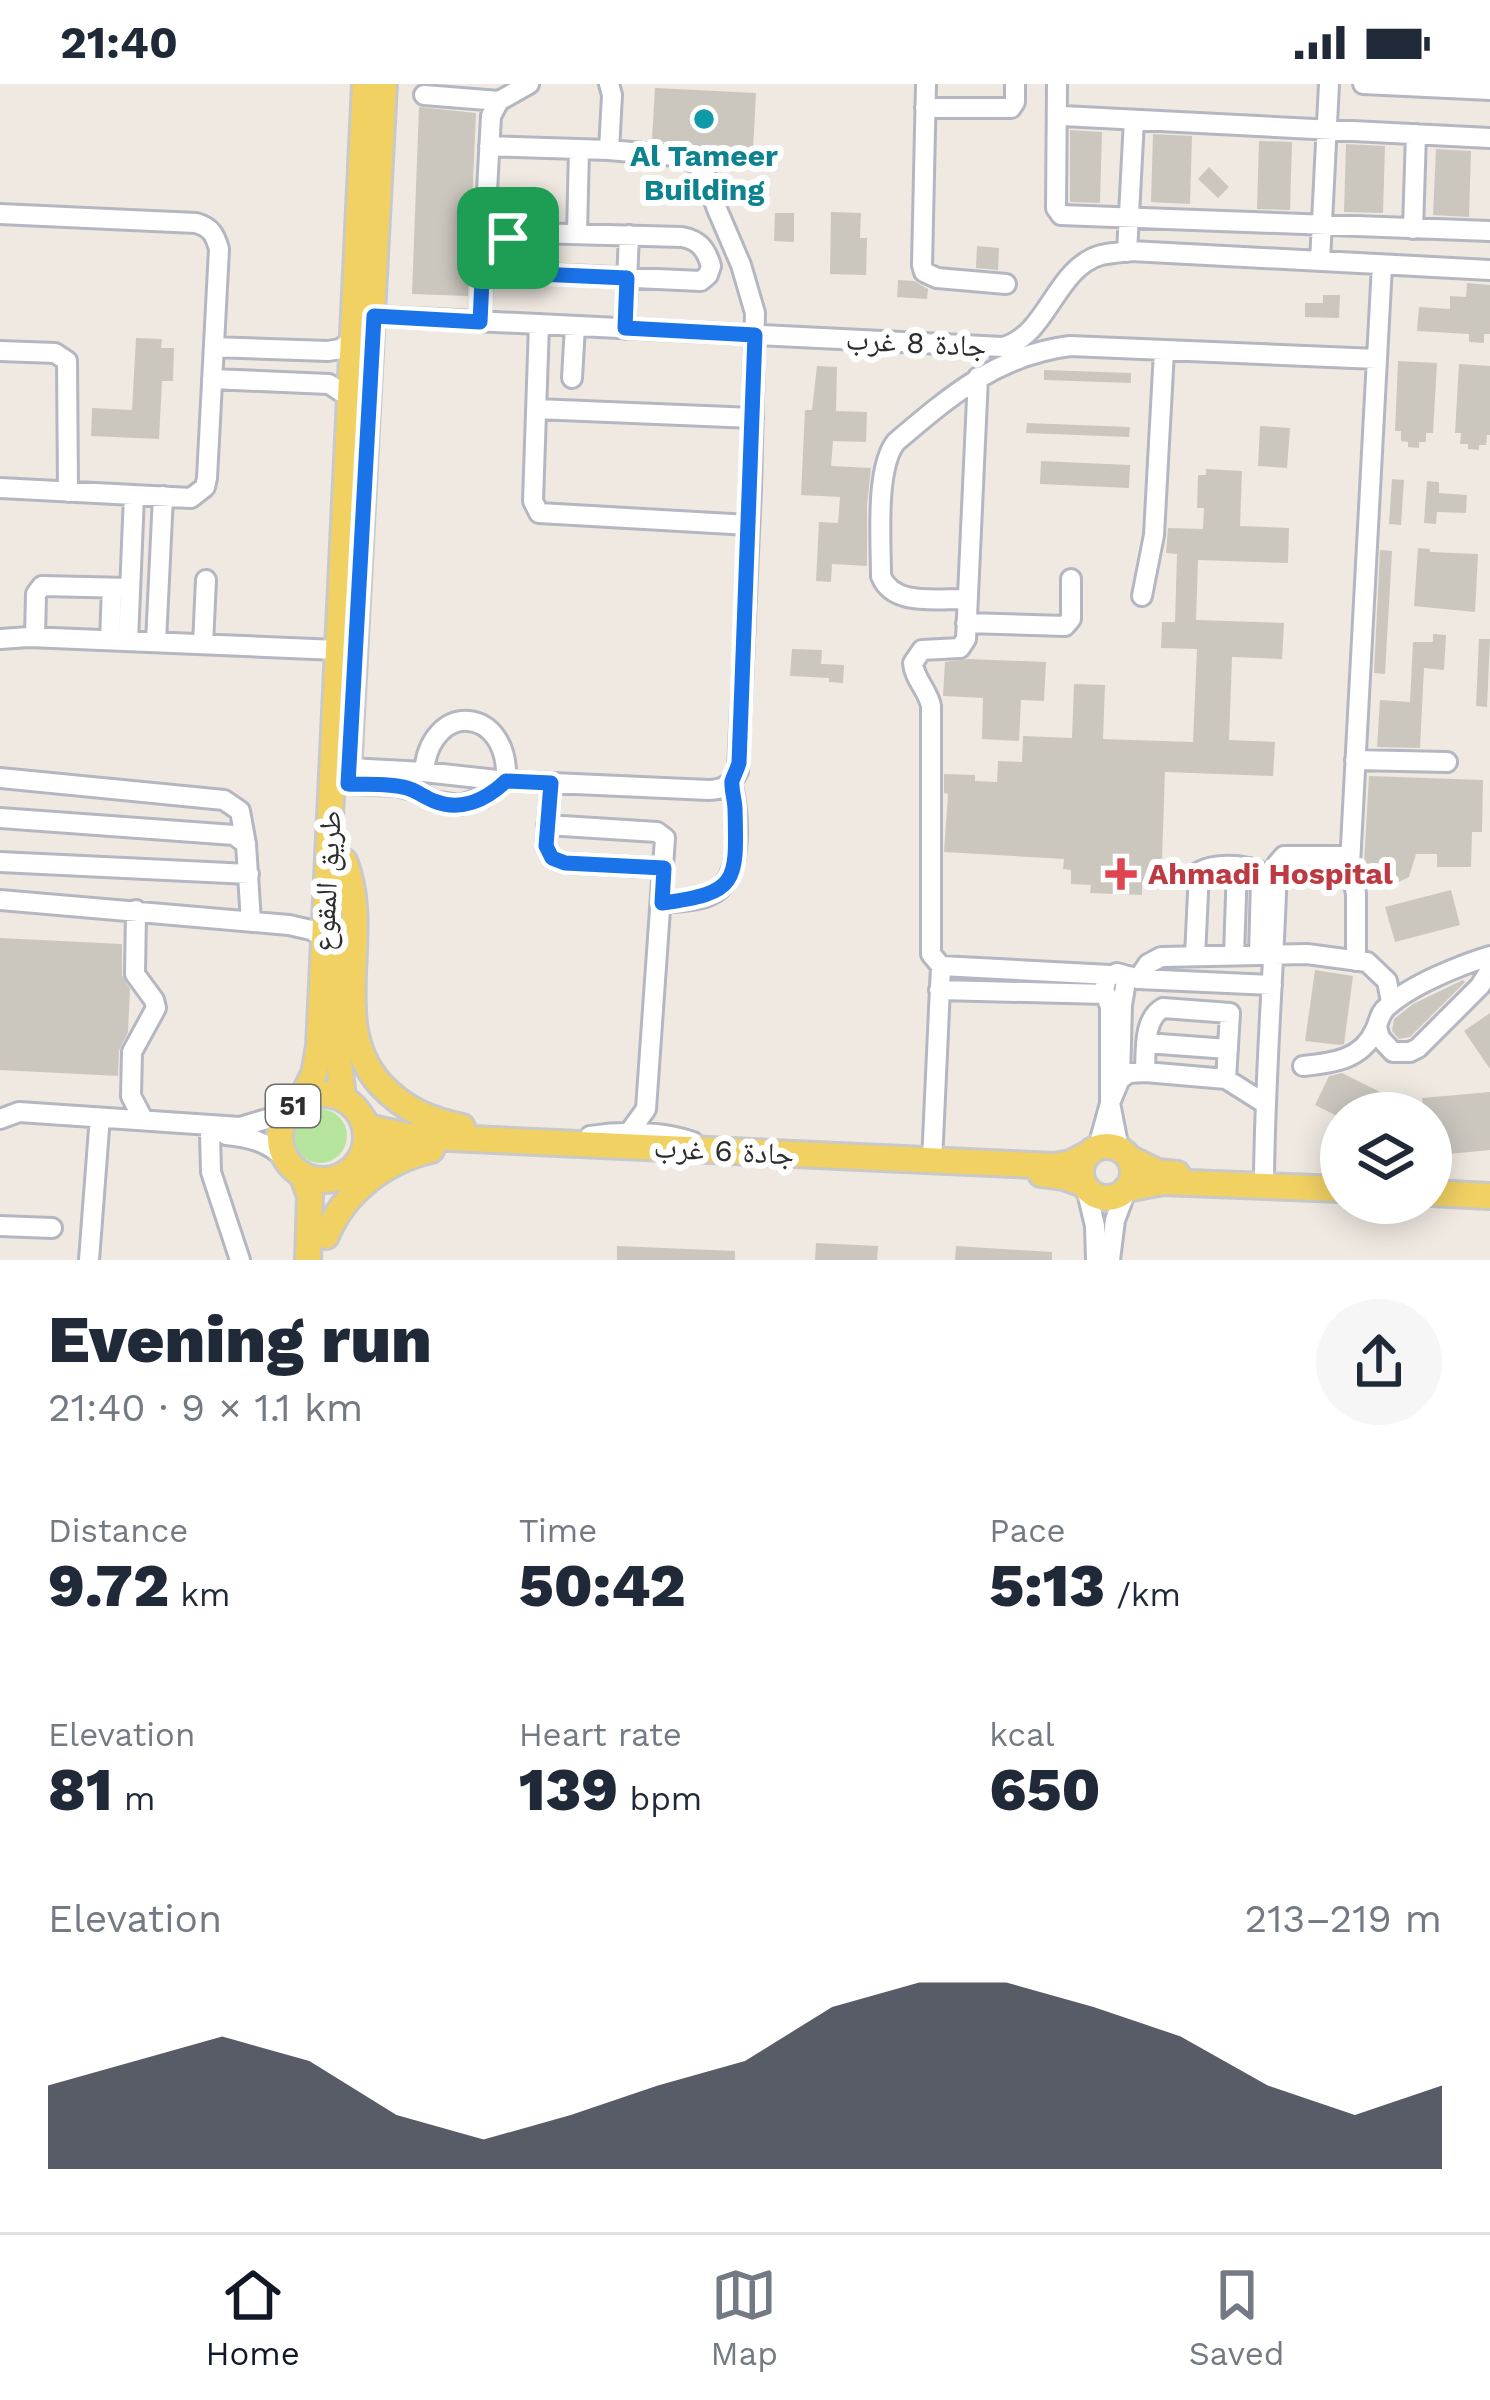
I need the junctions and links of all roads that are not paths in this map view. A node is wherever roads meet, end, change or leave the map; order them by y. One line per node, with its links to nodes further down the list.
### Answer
1 (529, 84): 12 (street)
2 (610, 84): 21 (street)
3 (926, 84): 13 (street)
4 (1015, 84): 13 (street)
5 (1058, 84): 14 (street)
6 (1329, 84): 16 (street)
7 (1363, 84): 8 (street)
8 (1417, 85): 10 (street)
9 (381, 86): 39 (main road, طريق المقوع / 51); 45 (main road, طريق المقوع / 51)
10 (1490, 90)
11 (441, 92): 12 (street)
12 (499, 101): 19 (street)
13 (925, 108): 38 (street)
14 (1057, 120): 15 (street); 23 (street)
15 (1134, 120): 16 (street); 23 (street)
16 (1327, 130): 17 (street); 24 (street)
17 (1416, 134): 18 (street); 25 (street)
18 (1490, 138)
19 (489, 146): 20 (street); 29 (street)
20 (578, 149): 21 (street); 27 (street)
21 (610, 150): 44 (street)
22 (0, 214): 46 (street)
23 (1130, 218): 24 (street); 31 (street)
24 (1322, 225): 25 (street); 32 (street)
25 (1413, 229): 26 (street)
26 (1490, 232)
27 (577, 234): 28 (street); 30 (street)
28 (629, 235): 37 (street); 37 (street)
29 (484, 237): 30 (street); 34 (street)
30 (517, 237): 36 (street)
31 (1127, 252): 32 (street, جادة 8 غرب); 44 (street, جادة 8 غرب)
32 (1320, 261): 33 (street, جادة 8 غرب)
33 (1382, 265): 35 (street, جادة 8 غرب); 50 (street)
34 (483, 271): 36 (street); 40 (street)
35 (1490, 271)
36 (516, 273): 37 (street)
37 (627, 278): 43 (street)
38 (1006, 284)
39 (374, 316): 40 (street, جادة 8 غرب); 78 (main road, طريق المقوع / 51)
40 (480, 322): 41 (street, جادة 8 غرب)
41 (539, 324): 42 (street, جادة 8 غرب); 56 (street)
42 (575, 326): 43 (street, جادة 8 غرب); 52 (street)
43 (625, 328): 44 (street, جادة 8 غرب)
44 (755, 335): 57 (street)
45 (352, 341): 47 (street); 55 (main road, طريق المقوع / 51)
46 (214, 346): 47 (street); 53 (street)
47 (292, 349): 54 (street)
48 (0, 351): 59 (street)
49 (1164, 351): 50 (street); 51 (street); 66 (street)
50 (1377, 359): 75 (street)
51 (978, 377): 67 (street); 67 (street)
52 (572, 378)
53 (212, 379): 54 (street); 61 (street)
54 (286, 381): 55 (street)
55 (349, 397): 74 (main road, طريق المقوع / 51)
56 (536, 409): 57 (street); 62 (street)
57 (753, 418): 62 (street)
58 (0, 488): 59 (street)
59 (68, 491): 60 (street)
60 (134, 495): 61 (street); 65 (street)
61 (163, 496): 72 (street)
62 (748, 525): 82 (street)
63 (1070, 579): 68 (street)
64 (206, 580): 73 (street)
65 (121, 588): 69 (street); 71 (street)
66 (1142, 596)
67 (967, 599): 68 (street)
68 (966, 623): 102 (street)
69 (35, 637): 70 (street); 71 (street)
70 (0, 639)
71 (119, 640): 72 (street)
72 (156, 642): 73 (street)
73 (203, 644): 74 (street)
74 (338, 650): 96 (main road, طريق المقوع / 51)
75 (1355, 760): 76 (street); 86 (street)
76 (1447, 763)
77 (424, 772): 78 (street); 80 (street); 80 (street)
78 (348, 776): 80 (street); 87 (main road, طريق المقوع / 51)
79 (0, 778): 85 (street)
80 (506, 781): 81 (street)
81 (551, 783): 82 (street); 84 (street)
82 (731, 783): 93 (street)
83 (0, 818): 85 (street)
84 (547, 825): 90 (street); 90 (street)
85 (246, 844): 91 (street)
86 (1350, 856): 97 (street); 101 (street)
87 (344, 861): 119 (main road, طريق المقوع / 51); 131 (main road)
88 (0, 862): 91 (street)
89 (1237, 866): 97 (street); 98 (street); 99 (street)
90 (664, 868): 93 (street)
91 (249, 874): 95 (street)
92 (0, 900): 94 (street)
93 (662, 903): 123 (street)
94 (136, 910): 95 (street); 124 (street)
95 (251, 922): 96 (street)
96 (325, 938): 122 (main road, طريق المقوع / 51)
97 (1267, 955): 99 (street); 101 (street); 107 (street)
98 (1195, 956): 99 (street); 104 (street)
99 (1234, 956)
100 (1490, 956): 109 (street)
101 (1356, 961): 109 (street)
102 (940, 966): 106 (street); 108 (street)
103 (1490, 970): 112 (street)
104 (1127, 980): 105 (street); 106 (street); 110 (street); 117 (street); 120 (street)
105 (1216, 983): 107 (street); 111 (street)
106 (1083, 985): 108 (street)
107 (1272, 985): 121 (street)
108 (939, 990): 136 (street)
109 (1391, 1003): 112 (street)
110 (1163, 1008): 111 (street); 113 (street)
111 (1190, 1010): 114 (street)
112 (1377, 1027): 115 (street)
113 (1146, 1043): 114 (street); 116 (street)
114 (1228, 1048): 118 (street)
115 (1303, 1066)
116 (1144, 1072): 117 (street); 118 (street)
117 (1120, 1079): 120 (street)
118 (1226, 1079): 121 (street)
119 (343, 1098): 122 (main road, 51); 126 (main road, 51)
120 (1110, 1102): 134 (street)
121 (1264, 1103): 139 (street)
122 (296, 1104): 124 (street); 137 (main road, 51)
123 (646, 1109): 129 (street); 130 (street)
124 (143, 1119): 125 (street)
125 (0, 1120): 127 (street)
126 (363, 1120): 131 (main road, جادة 6 غرب); 135 (main road, 51)
127 (99, 1129): 128 (street); 150 (street)
128 (210, 1134): 137 (street); 151 (street)
129 (628, 1134): 130 (street); 132 (street)
130 (664, 1136): 133 (street)
131 (502, 1143): 132 (main road, جادة 6 غرب); 135 (main road, جادة 6 غرب); 142 (main road, جادة 6 غرب); 149 (main road)
132 (567, 1143): 133 (main road, جادة 6 غرب)
133 (708, 1150): 136 (main road, جادة 6 غرب)
134 (1109, 1152): 136 (main road, جادة 6 غرب); 139 (main road, جادة 6 غرب); 142 (main road); 143 (main road)
135 (360, 1159): 138 (main road)
136 (932, 1162)
137 (293, 1166): 138 (main road); 152 (main road, 51)
138 (336, 1178): 149 (main road)
139 (1264, 1178): 140 (main road, جادة 6 غرب)
140 (1320, 1183)
141 (1320, 1185): 143 (main road, جادة 6 غرب)
142 (1085, 1186): 143 (main road); 148 (street)
143 (1126, 1190): 148 (street)
144 (1452, 1190): 145 (main road)
145 (1490, 1191)
146 (0, 1226): 147 (street)
147 (52, 1228)
148 (1104, 1235): 153 (street); 154 (street)
149 (325, 1248)
150 (89, 1260)
151 (240, 1260)
152 (308, 1260)
153 (1096, 1260)
154 (1110, 1260)

